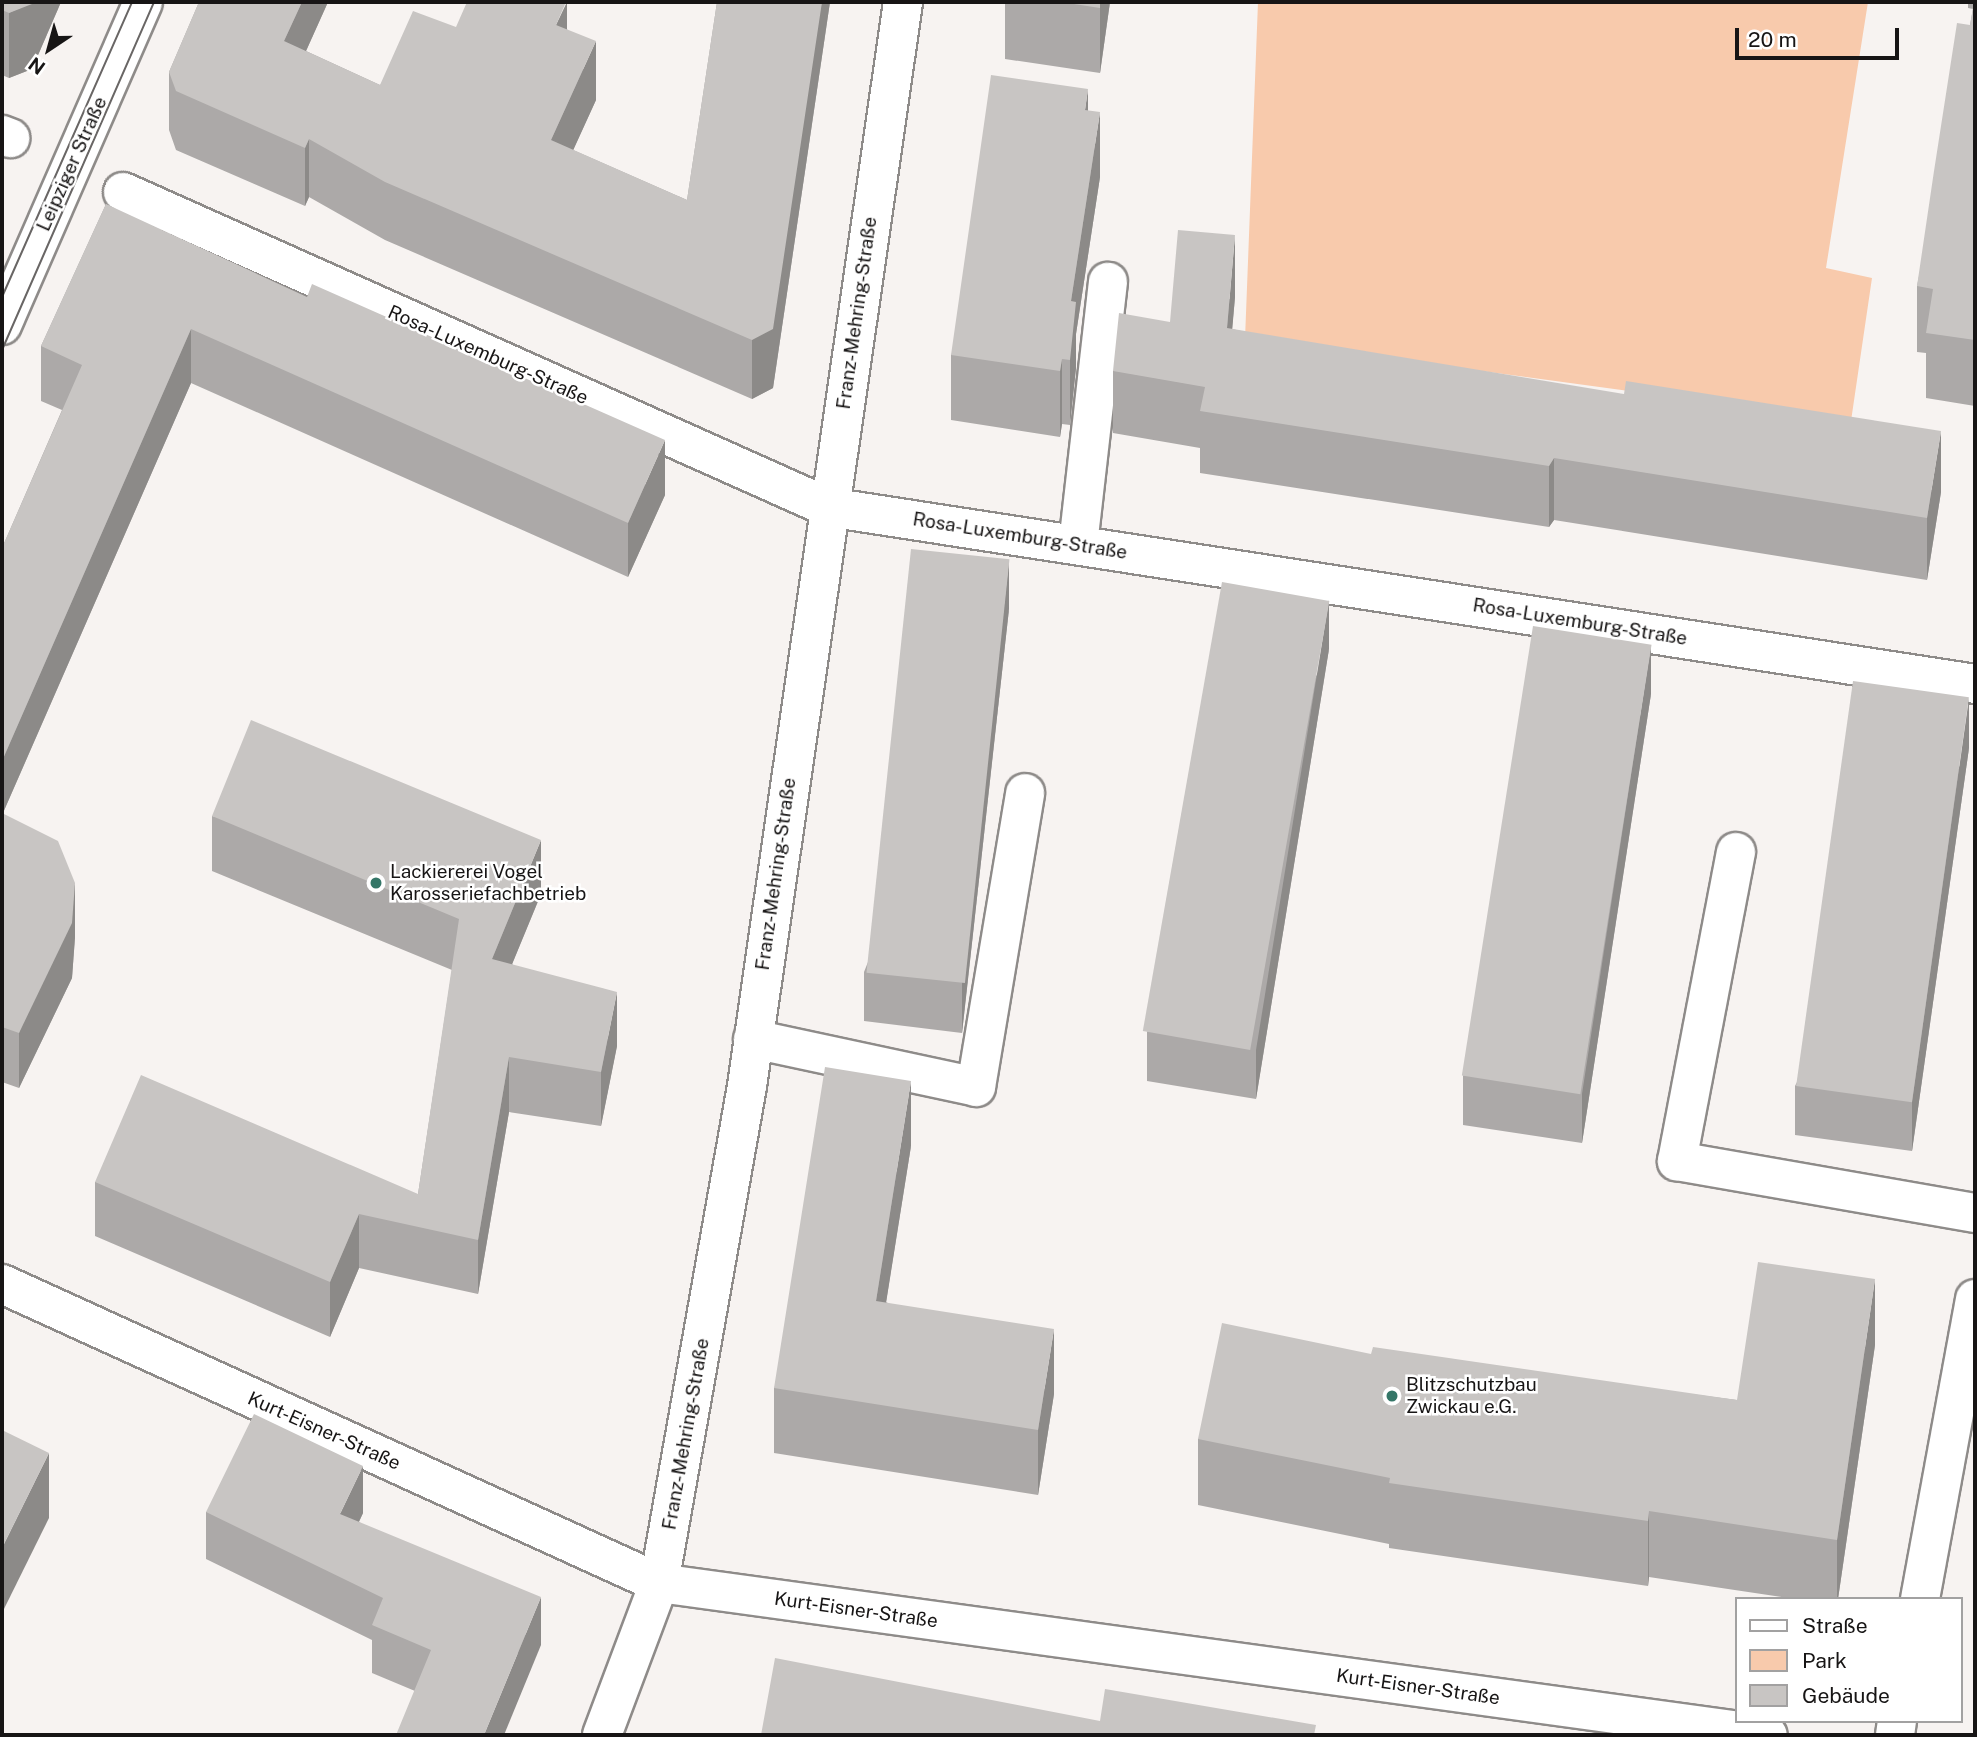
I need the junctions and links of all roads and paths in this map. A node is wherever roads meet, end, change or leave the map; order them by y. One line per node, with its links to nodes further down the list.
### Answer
1 (143, 2): 5 (street, Leipziger Straße)
2 (903, 2): 6 (street, Franz-Mehring-Straße)
3 (123, 192): 6 (street, Rosa-Luxemburg-Straße)
4 (1108, 282): 7 (street)
5 (2, 326)
6 (828, 507): 7 (street, Rosa-Luxemburg-Straße); 11 (street, Franz-Mehring-Straße)
7 (1078, 545): 8 (street, Rosa-Luxemburg-Straße)
8 (1975, 684)
9 (1025, 793): 11 (street)
10 (1736, 852): 12 (street)
11 (753, 1039): 15 (street, Franz-Mehring-Straße)
12 (1975, 1213)
13 (2, 1284): 15 (street, Kurt-Eisner-Straße)
14 (1975, 1299): 16 (street)
15 (659, 1583): 17 (street, Franz-Mehring-Straße); 18 (street, Kurt-Eisner-Straße)
16 (1920, 1597)
17 (602, 1735)
18 (1768, 1735)

